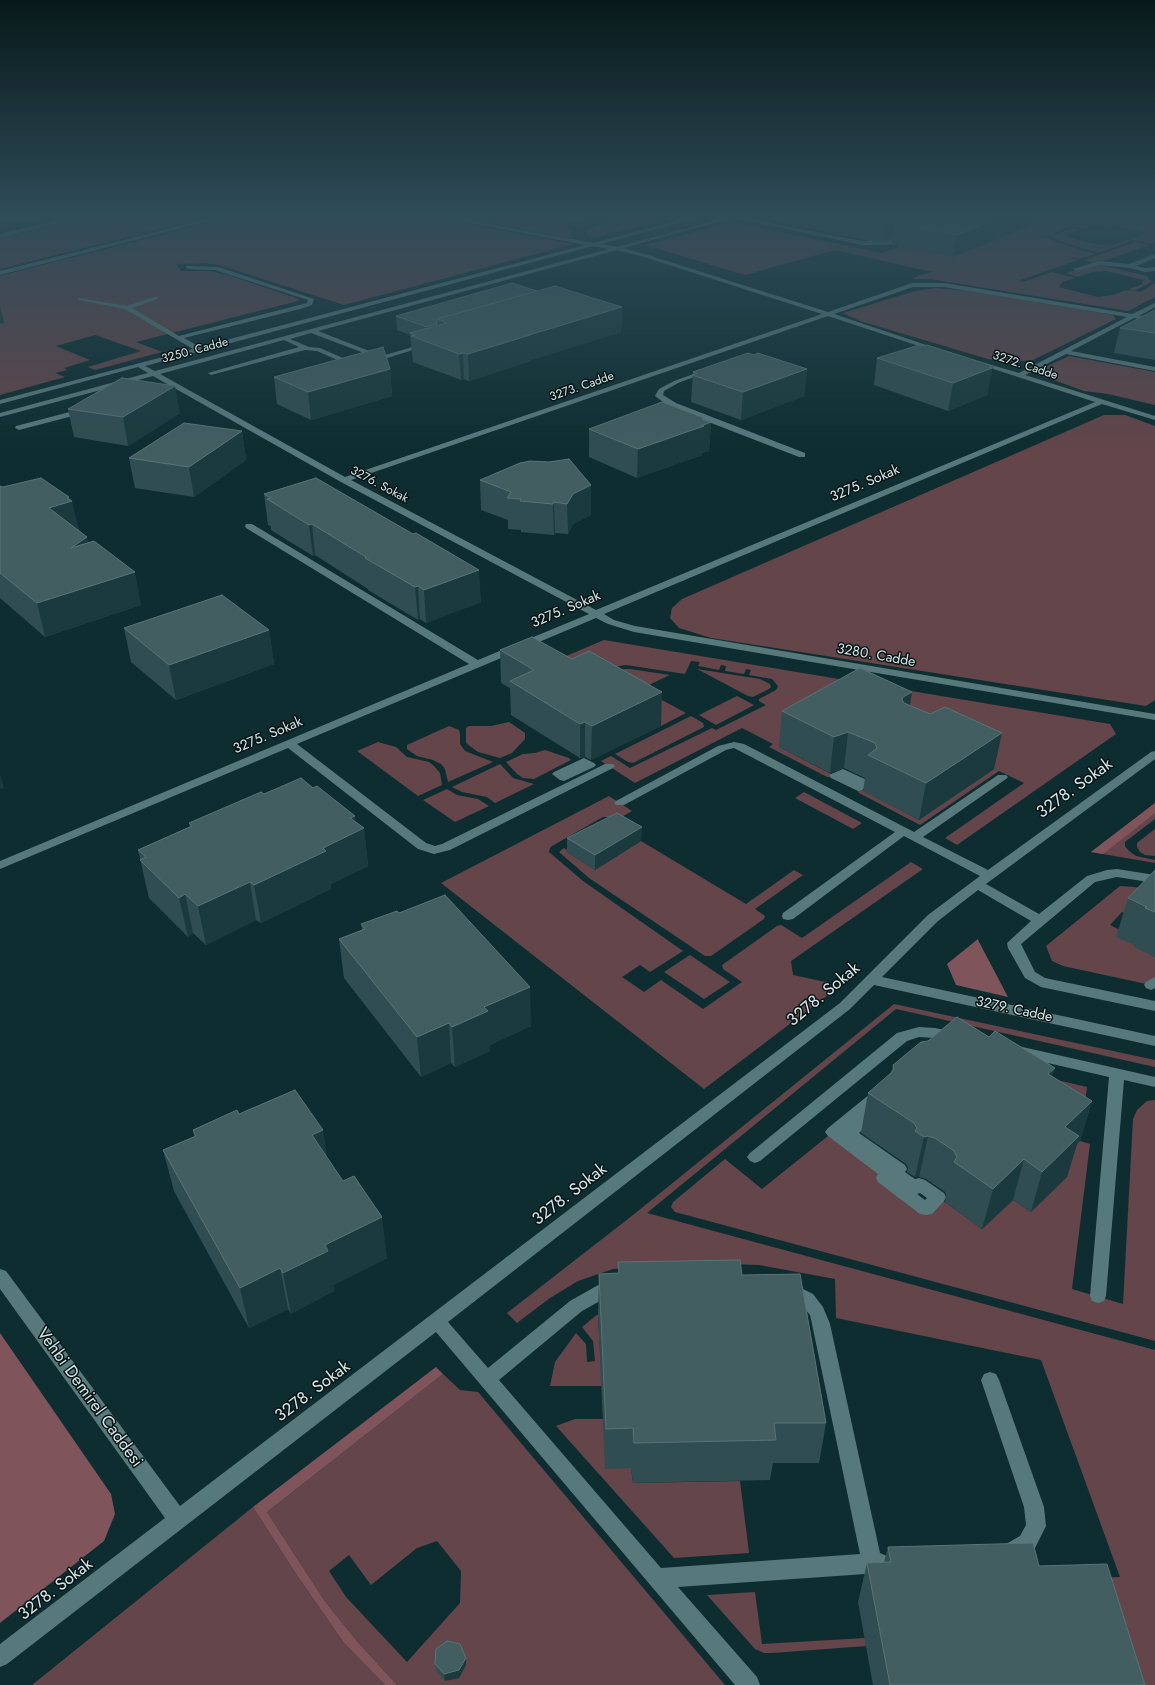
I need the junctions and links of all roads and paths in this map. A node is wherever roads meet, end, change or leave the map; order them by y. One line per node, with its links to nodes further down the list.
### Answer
1 (291, 293): 15 (street)
2 (410, 293): 19 (street, 3250. Cadde)
3 (452, 293): 14 (street, 3250. Cadde)
4 (764, 293): 11 (street)
5 (888, 293): 11 (street, 3273. Cadde)
6 (988, 293): 12 (street, 3273. Cadde)
7 (156, 298): 10 (street)
8 (81, 299): 10 (street)
9 (1155, 305): 12 (street)
10 (127, 308): 15 (street)
11 (827, 314): 20 (street); 24 (street, 3273. Cadde)
12 (1134, 316): 13 (street, 3273. Cadde); 21 (street)
13 (1155, 320)
14 (312, 331): 16 (street, 3250. Cadde); 17 (street)
15 (178, 338): 19 (street)
16 (284, 338): 18 (street); 29 (street, 3250. Cadde)
17 (434, 343)
18 (307, 348): 27 (street); 30 (street)
19 (199, 349): 23 (street, 3250. Cadde)
20 (944, 352)
21 (1064, 352): 26 (street); 31 (street)
22 (974, 362): 31 (street, 3272. Cadde)
23 (139, 365): 29 (street, 3276. Sokak); 32 (street, 3250. Cadde)
24 (680, 365): 28 (street); 39 (street, 3273. Cadde)
25 (716, 368): 28 (street)
26 (1155, 369)
27 (359, 371)
28 (703, 372): 38 (street)
29 (154, 373): 35 (street, 3250. Cadde); 39 (street, 3276. Sokak)
30 (211, 374)
31 (1019, 376): 33 (street, 3272. Cadde)
32 (0, 402)
33 (1100, 402): 36 (street, 3272. Cadde); 41 (street, 3275. Sokak)
34 (95, 407): 37 (street)
35 (0, 415)
36 (1155, 418)
37 (18, 428)
38 (802, 455)
39 (344, 480): 41 (street, 3276. Sokak)
40 (249, 526): 42 (street)
41 (595, 614): 42 (street, 3275. Sokak); 43 (street, 3280. Cadde)
42 (477, 664): 44 (street, 3275. Sokak)
43 (1155, 718)
44 (288, 743): 46 (street); 50 (street, 3275. Sokak)
45 (1155, 754): 52 (street, 3278. Sokak)
46 (609, 766)
47 (1002, 776): 49 (street)
48 (620, 803): 49 (street)
49 (910, 834): 52 (street); 53 (street)
50 (0, 865)
51 (1155, 879): 54 (street)
52 (983, 880): 54 (street); 55 (street, 3278. Sokak)
53 (788, 916)
54 (1040, 920): 58 (street)
55 (873, 980): 60 (street, 3279. Cadde); 70 (street, 3278. Sokak)
56 (1155, 982): 57 (street)
57 (1155, 986)
58 (1155, 1006)
59 (965, 1039): 65 (street)
60 (1155, 1041)
61 (1003, 1048): 63 (street)
62 (942, 1053): 62 (street)
63 (1117, 1074): 64 (street); 69 (street)
64 (1155, 1082)
65 (755, 1157)
66 (0, 1276): 73 (street, Vehbi Demirel Caddesi)
67 (632, 1284): 71 (street)
68 (776, 1286): 76 (street)
69 (1098, 1296)
70 (438, 1322): 71 (street); 73 (street, 3278. Sokak)
71 (488, 1379): 77 (street)
72 (990, 1380): 74 (street)
73 (178, 1519): 78 (street, 3278. Sokak)
74 (993, 1555)
75 (895, 1562): 76 (street)
76 (872, 1563): 77 (street)
77 (657, 1578): 79 (street)
78 (0, 1657)
79 (749, 1685)

